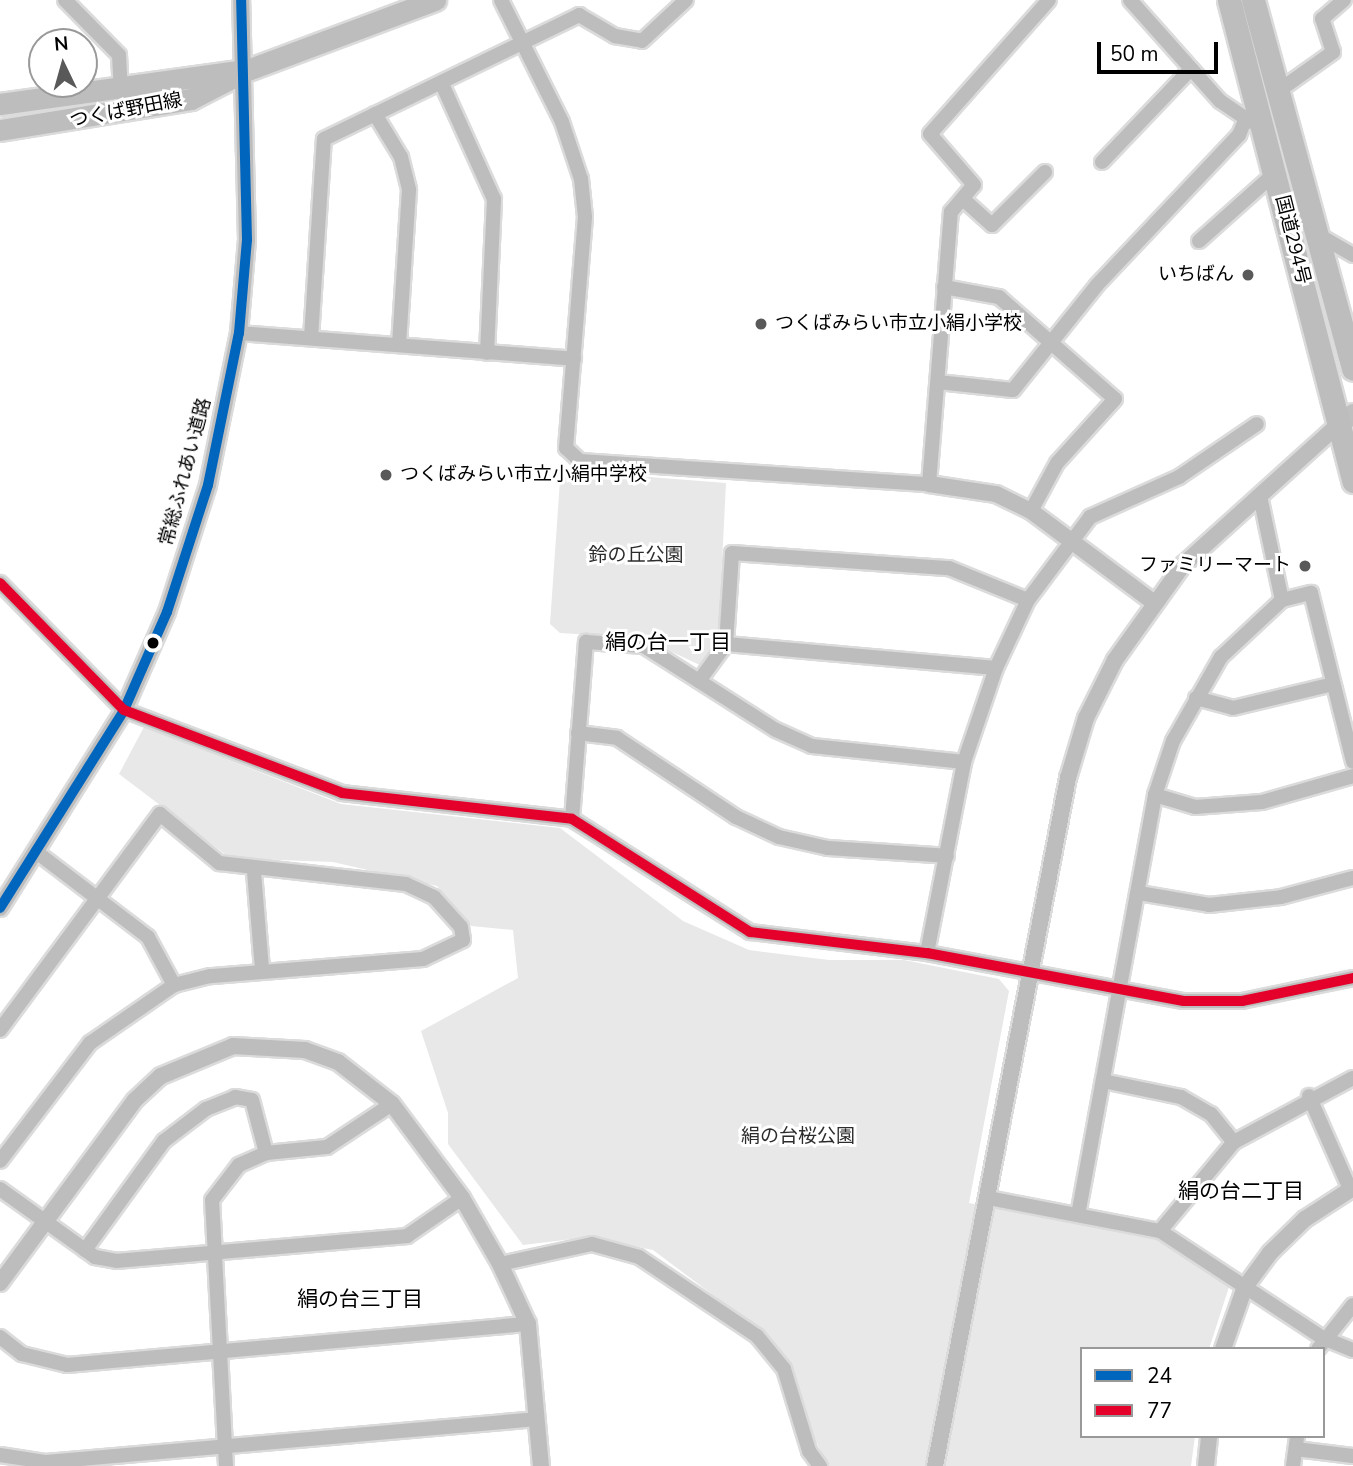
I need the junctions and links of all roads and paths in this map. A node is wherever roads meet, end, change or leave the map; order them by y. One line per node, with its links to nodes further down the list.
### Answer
1 (65, 0): 15 (street)
2 (241, 0): 13 (street, 常総ふれあい道路)
3 (435, 0): 13 (main road, つくば野田線)
4 (501, 0): 11 (street)
5 (685, 0): 11 (street)
6 (1049, 0): 24 (street)
7 (1130, 0): 12 (street)
8 (1229, 0): 19 (highway, 国道294号)
9 (1252, 0): 16 (highway, 国道294号)
10 (1344, 0): 16 (street)
11 (523, 42): 14 (street); 34 (street)
12 (1191, 69): 19 (street); 21 (street)
13 (245, 71): 15 (main road, つくば野田線); 20 (main road, つくば野田線); 29 (street, 常総ふれあい道路)
14 (442, 84): 18 (street); 33 (street)
15 (121, 88): 17 (main road, つくば野田線)
16 (1277, 92): 25 (highway, 国道294号)
17 (0, 104)
18 (375, 114): 30 (street); 32 (street)
19 (1254, 122): 23 (highway, 国道294号); 31 (street)
20 (0, 130)
21 (1102, 162)
22 (1045, 172): 24 (street)
23 (1275, 173): 26 (street); 37 (highway, 国道294号)
24 (963, 199): 28 (street)
25 (1315, 233): 27 (street); 35 (highway, 国道294号)
26 (1199, 241)
27 (1353, 255)
28 (944, 287): 31 (street); 36 (street)
29 (239, 332): 30 (street); 53 (street, 常総ふれあい道路)
30 (311, 338): 32 (street)
31 (1055, 340): 36 (street); 42 (street)
32 (399, 345): 33 (street)
33 (487, 353): 34 (street)
34 (574, 359): 40 (street)
35 (1353, 369)
36 (938, 382): 40 (street)
37 (1346, 419): 39 (highway, 国道294号); 41 (street)
38 (1257, 424): 43 (street)
39 (1353, 481)
40 (929, 484): 42 (street)
41 (1260, 496): 46 (street); 47 (street)
42 (1031, 512): 43 (street)
43 (1071, 538): 45 (street); 47 (street)
44 (0, 583): 53 (street)
45 (1028, 600): 48 (street); 49 (street)
46 (1282, 600): 51 (street); 52 (street)
47 (1153, 602): 69 (street)
48 (726, 644): 49 (street); 50 (street)
49 (996, 668): 55 (street)
50 (699, 681): 54 (street); 55 (street)
51 (1333, 684): 52 (street); 56 (street)
52 (1196, 698): 58 (street)
53 (124, 710): 59 (street); 60 (street, 常総ふれあい道路)
54 (578, 733): 59 (street); 61 (street)
55 (964, 762): 61 (street)
56 (1353, 762)
57 (1353, 776): 58 (street)
58 (1155, 795): 64 (street)
59 (572, 819): 67 (street)
60 (39, 854): 65 (street); 66 (street, 常総ふれあい道路)
61 (947, 856): 67 (street)
62 (254, 872): 65 (street); 68 (street); 68 (street)
63 (1353, 878): 64 (street)
64 (1139, 893): 72 (street)
65 (96, 895): 71 (street); 73 (street)
66 (0, 908)
67 (927, 953): 69 (street)
68 (262, 970): 71 (street)
69 (1031, 972): 72 (street); 84 (street)
70 (1353, 978): 72 (street)
71 (174, 985): 80 (street)
72 (1122, 986): 75 (street)
73 (0, 1030)
74 (1353, 1078): 76 (street)
75 (1103, 1081): 78 (street); 85 (street)
76 (1309, 1096): 78 (street); 81 (street)
77 (392, 1104): 79 (street); 83 (street); 86 (street)
78 (1234, 1142): 87 (street)
79 (266, 1153): 88 (street); 89 (street)
80 (0, 1161)
81 (1351, 1188): 92 (street)
82 (0, 1189): 86 (street)
83 (462, 1198): 89 (street); 90 (street)
84 (988, 1198): 85 (street); 109 (street)
85 (1077, 1215): 87 (street)
86 (45, 1222): 88 (street); 91 (street)
87 (1160, 1231): 92 (street)
88 (85, 1250): 89 (street)
89 (211, 1253): 98 (street)
90 (500, 1264): 94 (street); 108 (street)
91 (0, 1283)
92 (1245, 1287): 96 (street); 97 (street)
93 (1353, 1305): 96 (street)
94 (528, 1324): 98 (street); 100 (street)
95 (0, 1337): 98 (street)
96 (1320, 1343): 99 (street)
97 (1224, 1347)
98 (222, 1350): 103 (street)
99 (1353, 1350)
100 (536, 1419): 103 (street); 107 (street)
101 (1209, 1438): 110 (street)
102 (1297, 1442): 105 (street); 111 (street)
103 (228, 1446): 104 (street); 106 (street)
104 (0, 1455)
105 (1353, 1456)
106 (226, 1466)
107 (541, 1466)
108 (820, 1466)
109 (936, 1466)
110 (1206, 1466)
111 (1293, 1466)

